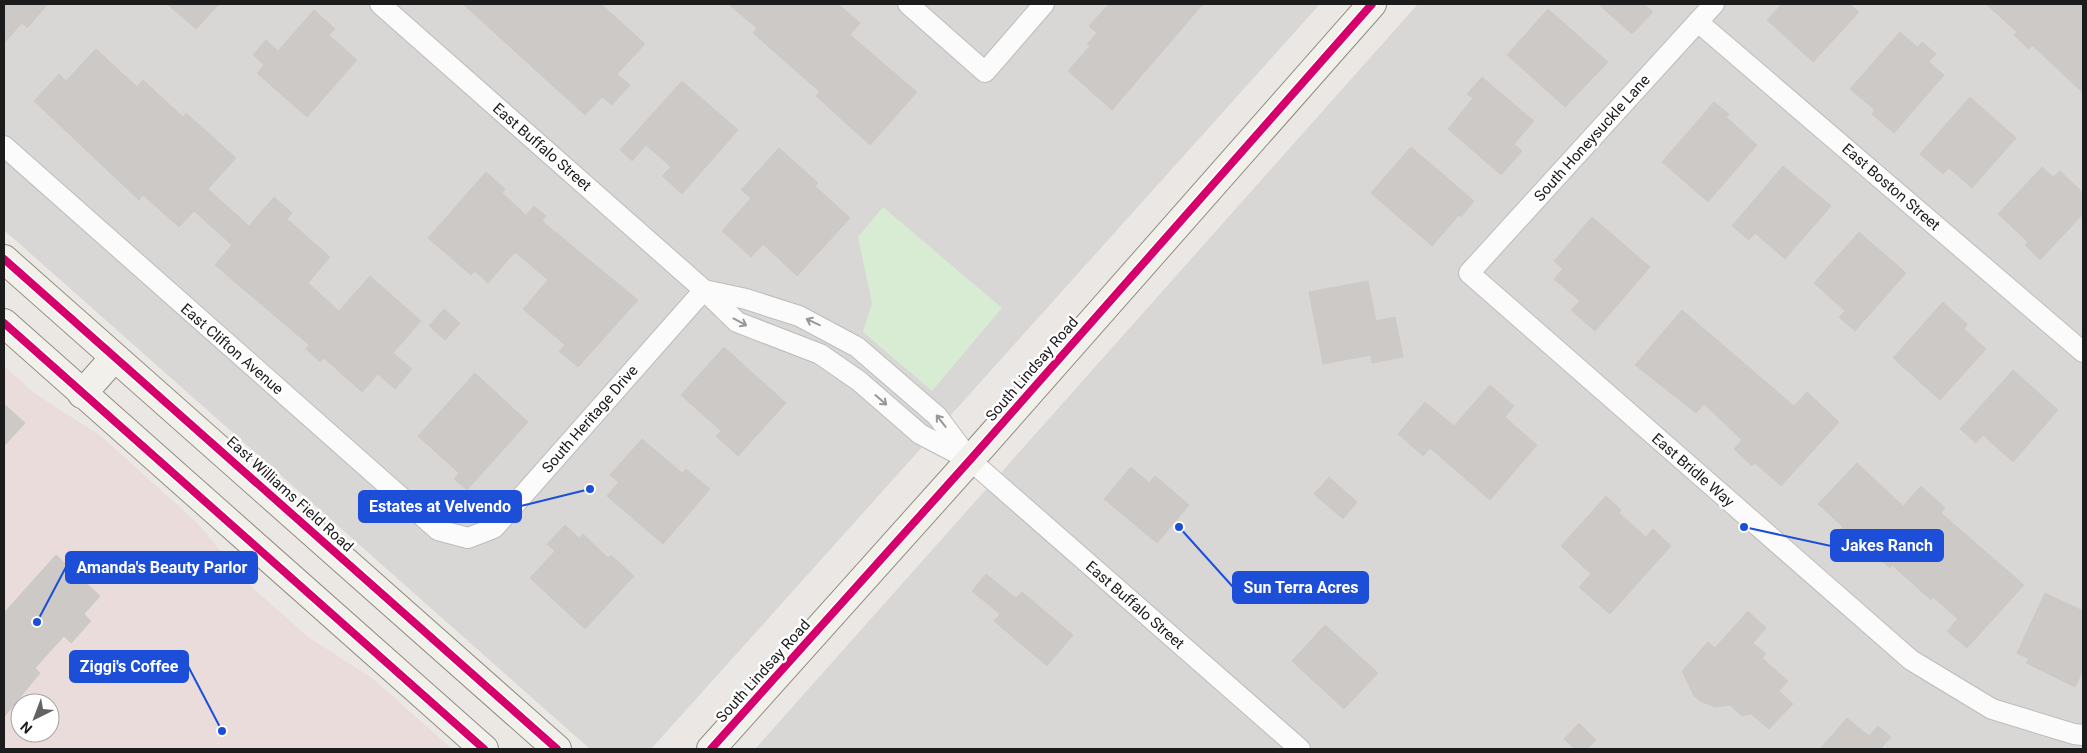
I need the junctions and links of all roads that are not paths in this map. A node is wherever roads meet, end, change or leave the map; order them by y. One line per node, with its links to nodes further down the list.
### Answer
1 (380, 4): 10 (street, East Buffalo Street)
2 (908, 4): 3 (street)
3 (1044, 4)
4 (1372, 4): 15 (main road, South Lindsay Road)
5 (1714, 4): 6 (street, South Honeysuckle Lane)
6 (1698, 22): 9 (street, South Honeysuckle Lane); 12 (street, East Boston Street)
7 (4, 146): 16 (street, East Clifton Avenue)
8 (4, 259): 13 (main road, East Williams Field Road)
9 (1469, 273): 17 (street, East Bridle Way)
10 (704, 290): 15 (street, East Buffalo Street, one-way to 15); 15 (street, East Buffalo Street, one-way to 10); 16 (street, South Heritage Drive)
11 (4, 323): 14 (main road)
12 (2083, 352)
13 (114, 358): 14 (main road); 19 (main road, East Williams Field Road)
14 (82, 394): 18 (main road)
15 (970, 460): 20 (main road, South Lindsay Road); 21 (street, East Buffalo Street)
16 (468, 538)
17 (2083, 735)
18 (484, 749)
19 (557, 749)
20 (711, 749)
21 (1300, 749)

